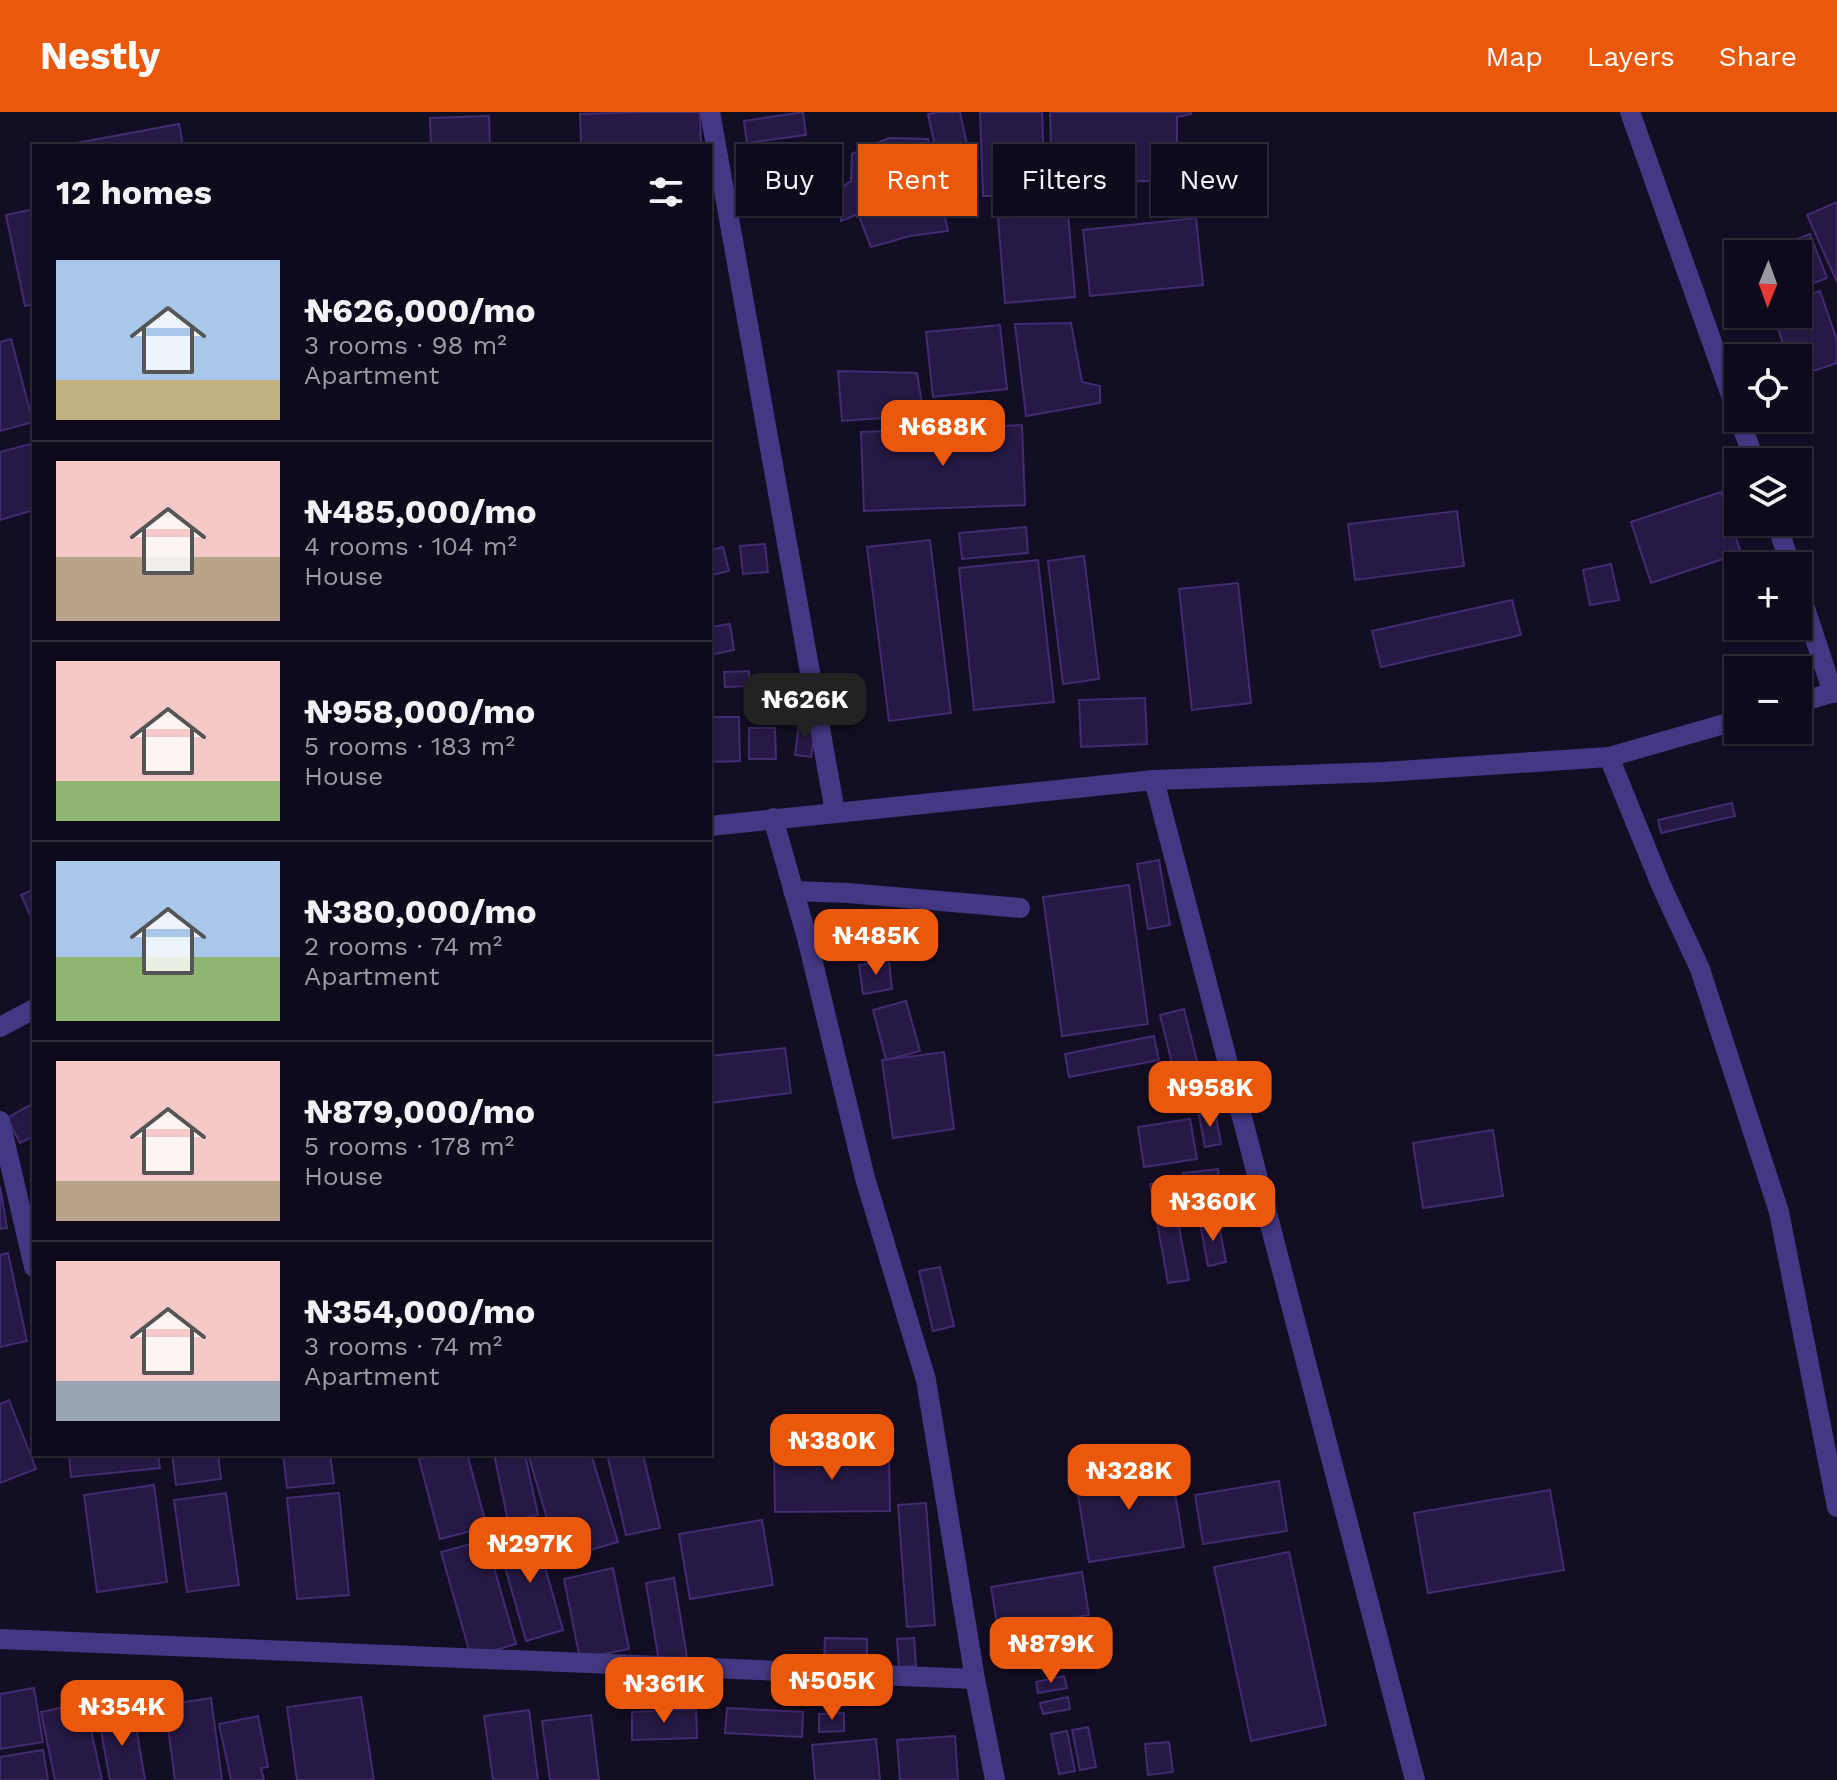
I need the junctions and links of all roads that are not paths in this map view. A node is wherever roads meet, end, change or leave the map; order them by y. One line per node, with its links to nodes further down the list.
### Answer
1 (710, 112): 10 (street)
2 (1630, 112): 3 (street)
3 (1724, 377)
4 (1812, 627): 5 (street)
5 (1835, 692): 6 (street)
6 (1812, 699)
7 (1724, 724): 8 (street)
8 (1609, 757): 9 (street); 19 (street)
9 (1154, 780): 10 (street); 23 (street)
10 (835, 812): 11 (street)
11 (773, 818): 12 (street); 13 (street)
12 (712, 826)
13 (793, 891): 14 (street); 21 (street)
14 (1020, 908)
15 (32, 1010): 16 (street)
16 (0, 1027)
17 (0, 1121): 18 (street)
18 (32, 1258)
19 (1837, 1507)
20 (0, 1639): 21 (street)
21 (975, 1679): 22 (street)
22 (995, 1780)
23 (1415, 1780)

